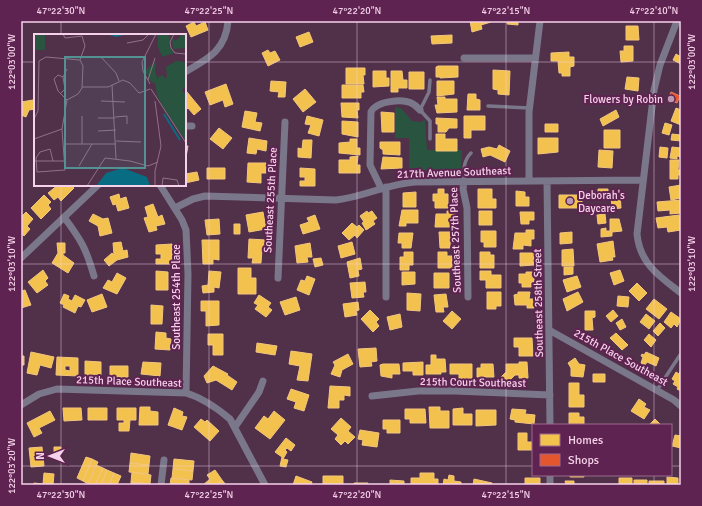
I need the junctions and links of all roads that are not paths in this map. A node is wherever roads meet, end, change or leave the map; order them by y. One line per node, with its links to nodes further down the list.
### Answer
1 (228, 21): 6 (street)
2 (540, 21): 5 (street)
3 (677, 21): 14 (street)
4 (464, 58): 5 (street)
5 (534, 58): 9 (street)
6 (186, 71)
7 (430, 80): 10 (lane)
8 (488, 106): 9 (lane)
9 (529, 108): 16 (street)
10 (420, 110): 12 (lane); 20 (street)
11 (284, 122): 21 (street, Southeast 255th Place)
12 (430, 140)
13 (471, 153): 15 (lane)
14 (643, 180): 17 (street, 217th Avenue Southeast); 27 (street)
15 (464, 181): 16 (street, 217th Avenue Southeast); 20 (street, 217th Avenue Southeast); 29 (street, Southeast 257th Place)
16 (529, 181): 17 (street, 217th Avenue Southeast)
17 (547, 181): 30 (street, Southeast 258th Street)
18 (97, 186): 23 (street)
19 (161, 186): 22 (street, Southeast 254th Place)
20 (383, 188): 21 (street, 217th Avenue Southeast); 28 (street)
21 (281, 199): 22 (street, 217th Avenue Southeast); 26 (street, Southeast 255th Place)
22 (175, 208): 34 (street, Southeast 254th Place)
23 (64, 217): 24 (street); 25 (street)
24 (21, 258)
25 (94, 276)
26 (278, 278)
27 (681, 293)
28 (386, 297)
29 (468, 297)
30 (549, 330): 33 (street, 215th Place Southeast); 35 (street, Southeast 258th Street)
31 (680, 355): 33 (lane)
32 (263, 381): 40 (street)
33 (657, 390): 38 (street, 215th Place Southeast)
34 (186, 393): 37 (street, 215th Place Southeast); 40 (street, 215th Place Southeast)
35 (550, 395): 36 (street, 215th Court Southeast); 39 (street, Southeast 258th Street)
36 (372, 396)
37 (21, 406)
38 (681, 406)
39 (550, 424)
40 (235, 427): 43 (street, 215th Place Southeast)
41 (164, 460): 42 (street)
42 (161, 485)
43 (265, 485)

